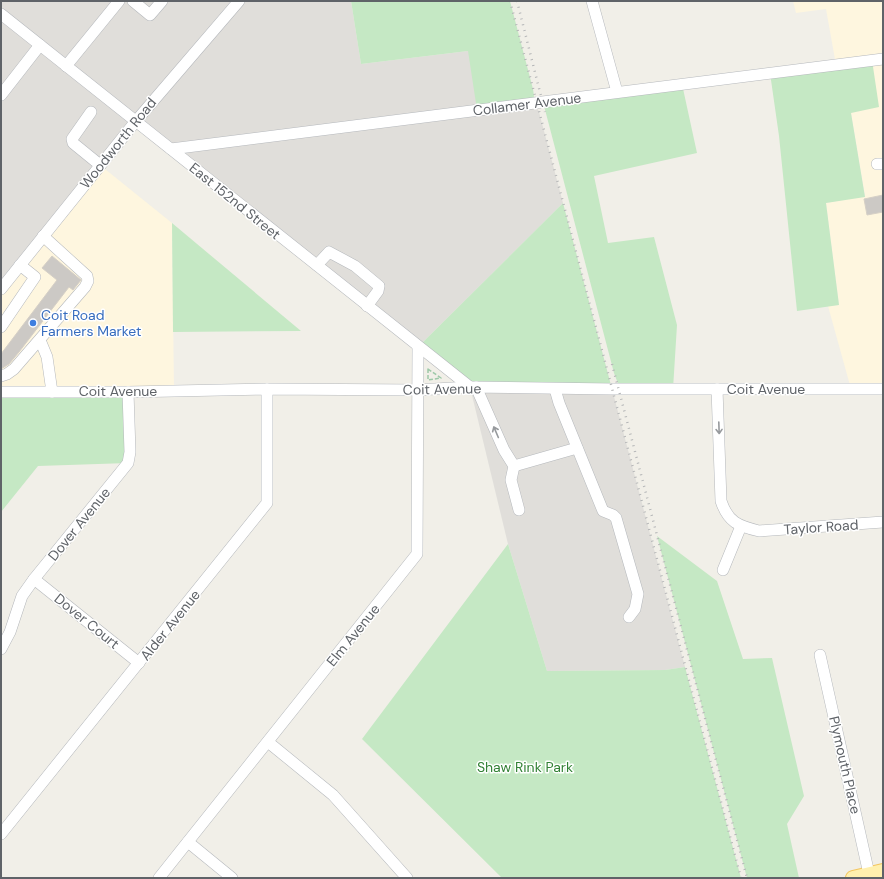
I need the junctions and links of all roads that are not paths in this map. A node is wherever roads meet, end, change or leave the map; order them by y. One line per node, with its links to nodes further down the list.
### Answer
1 (119, 1): 9 (street)
2 (133, 1): 3 (street)
3 (162, 1)
4 (238, 1): 13 (street, Woodworth Road)
5 (592, 1): 10 (street)
6 (1, 14): 7 (street, East 152nd Street)
7 (40, 45): 9 (street, East 152nd Street); 11 (street)
8 (883, 59): 10 (street, Collamer Avenue)
9 (66, 66): 13 (street, East 152nd Street)
10 (616, 92): 14 (street, Collamer Avenue)
11 (1, 95)
12 (91, 112): 15 (street)
13 (136, 120): 14 (street, East 152nd Street); 15 (street, Woodworth Road)
14 (171, 149): 17 (street, East 152nd Street)
15 (100, 165): 16 (street, Woodworth Road)
16 (43, 236): 18 (street, Woodworth Road); 22 (street)
17 (317, 265): 20 (street, East 152nd Street); 20 (street)
18 (20, 266): 19 (street, Woodworth Road); 21 (street)
19 (1, 289)
20 (367, 306): 23 (street, East 152nd Street)
21 (1, 327)
22 (40, 340): 24 (street); 32 (street)
23 (418, 346): 25 (street, East 152nd Street); 30 (street, Elm Avenue)
24 (1, 376)
25 (473, 387): 26 (street, Coit Avenue); 30 (street, Coit Avenue); 35 (street, one-way to 25)
26 (555, 388): 28 (street, Coit Avenue); 34 (street)
27 (267, 389): 30 (street, Coit Avenue); 33 (street, Coit Avenue); 45 (street, Alder Avenue)
28 (718, 389): 29 (street, Coit Avenue); 38 (street, one-way to 38)
29 (883, 389)
30 (417, 390): 46 (street, Elm Avenue)
31 (1, 392): 32 (street, Coit Avenue)
32 (52, 392): 33 (street, Coit Avenue)
33 (128, 392): 40 (street, Dover Avenue)
34 (577, 448): 35 (street); 41 (street)
35 (514, 466): 36 (street)
36 (519, 510)
37 (883, 522): 38 (street, Taylor Road)
38 (741, 526): 39 (street)
39 (723, 570)
40 (34, 579): 42 (street, Dover Avenue); 45 (street, Dover Court)
41 (629, 617)
42 (5, 629): 43 (street, Dover Avenue)
43 (1, 649)
44 (820, 655): 50 (street, Plymouth Place)
45 (139, 663): 47 (street, Alder Avenue)
46 (268, 742): 48 (street, Elm Avenue); 53 (street)
47 (1, 834)
48 (188, 842): 51 (street, Elm Avenue); 52 (street)
49 (883, 871): 50 (main road)
50 (869, 874): 54 (main road)
51 (159, 878)
52 (232, 878)
53 (407, 878)
54 (853, 878)

